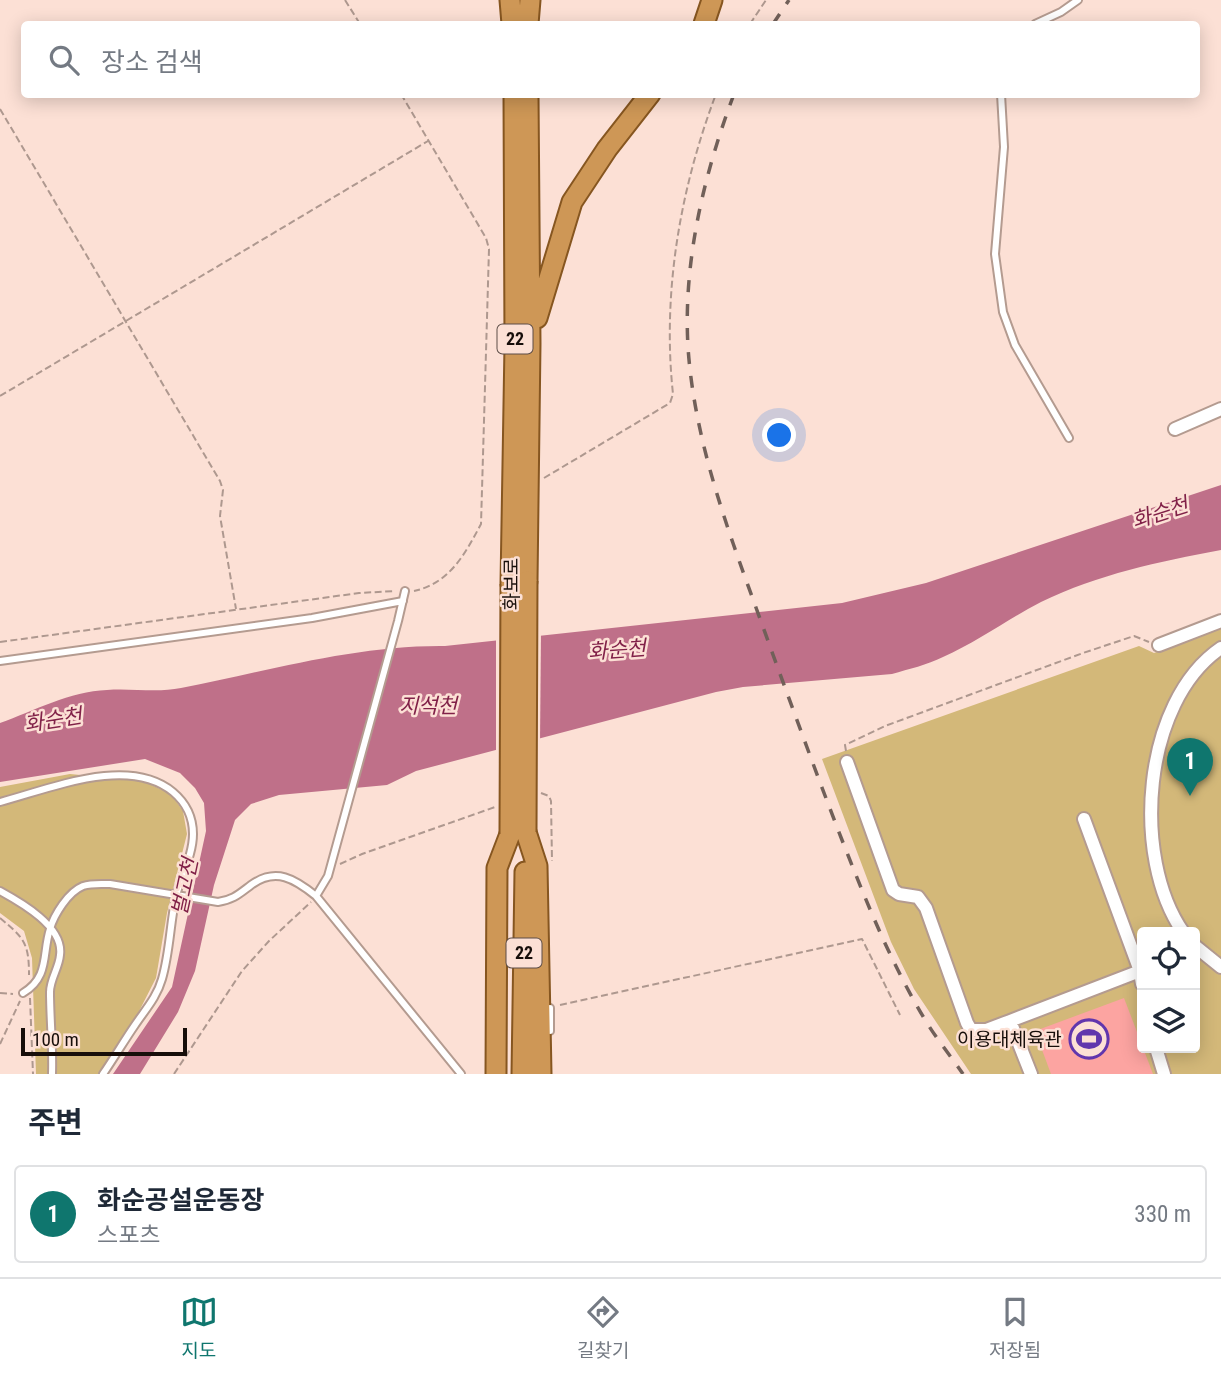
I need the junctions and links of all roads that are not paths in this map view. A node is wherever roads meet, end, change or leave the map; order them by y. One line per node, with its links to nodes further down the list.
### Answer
1 (510, 0): 6 (highway)
2 (516, 0): 7 (highway)
3 (530, 0): 8 (highway)
4 (712, 0): 9 (highway)
5 (1077, 0): 10 (lane)
6 (513, 21)
7 (513, 21)
8 (528, 21)
9 (705, 21)
10 (1042, 21)
11 (514, 98): 19 (highway, 화보로 / 22)
12 (528, 98): 15 (highway, 화보로 / 22)
13 (647, 98): 15 (highway, 22)
14 (1001, 98): 18 (lane)
15 (530, 343): 19 (highway, 화보로 / 22)
16 (1221, 409): 17 (street)
17 (1175, 429)
18 (1069, 439)
19 (519, 582): 29 (highway, 화보로 / 22, bridge)
20 (405, 591): 21 (lane)
21 (402, 601): 25 (lane); 32 (lane)
22 (1221, 621): 23 (street)
23 (1158, 645)
24 (1221, 648): 34 (street)
25 (0, 661)
26 (846, 762): 41 (street)
27 (0, 802): 31 (lane)
28 (1084, 819): 36 (street)
29 (518, 833): 42 (highway); 47 (highway); 48 (highway, 화보로 / 22); 49 (highway, 화보로 / 22)
30 (0, 891): 33 (lane)
31 (179, 896): 32 (lane); 33 (lane); 45 (lane)
32 (316, 896): 46 (lane)
33 (51, 926): 39 (lane); 44 (lane)
34 (1181, 927)
35 (1200, 950): 37 (street)
36 (1137, 963)
37 (1221, 967)
38 (1137, 972): 41 (street)
39 (26, 991)
40 (550, 1008): 42 (lane)
41 (1010, 1021): 51 (street)
42 (541, 1035): 50 (highway)
43 (1158, 1053): 52 (street)
44 (52, 1074)
45 (103, 1074)
46 (461, 1074)
47 (496, 1074)
48 (507, 1074)
49 (522, 1074)
50 (541, 1074)
51 (1031, 1074)
52 (1164, 1074)

